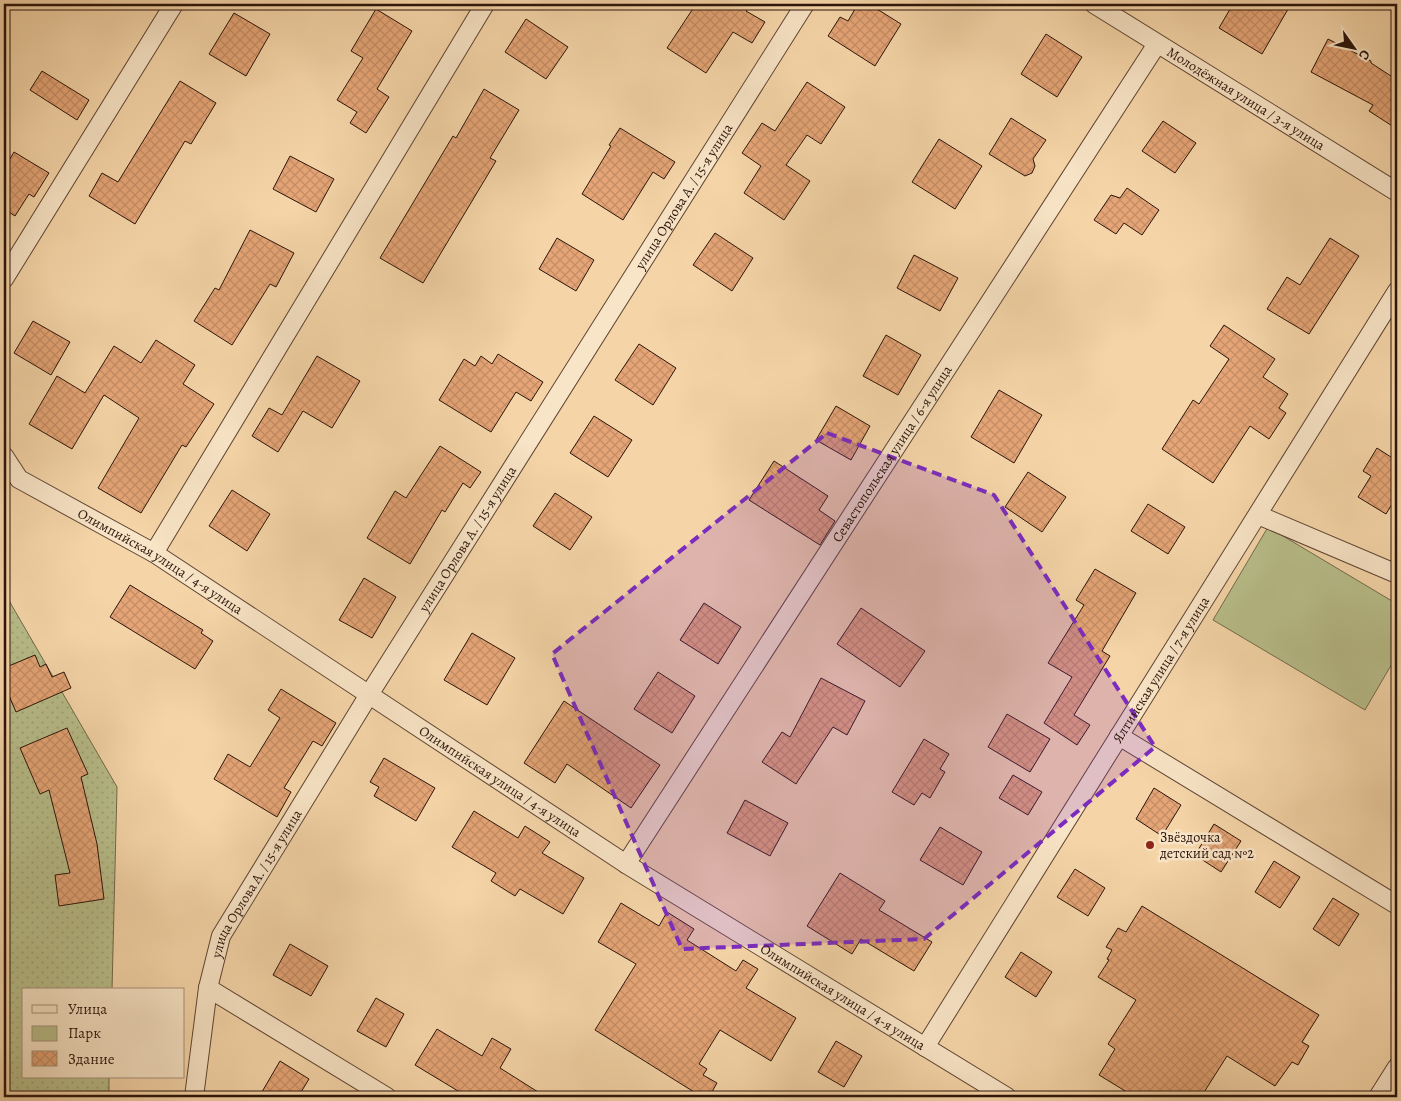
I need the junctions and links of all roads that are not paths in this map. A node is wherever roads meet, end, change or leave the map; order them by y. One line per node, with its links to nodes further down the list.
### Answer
1 (174, 4): 7 (street)
2 (485, 4): 11 (street)
3 (805, 4): 13 (street, улица Орлова А. / 15-я улица)
4 (1094, 4): 5 (street, Молодёжная улица / 3-я улица)
5 (1157, 44): 6 (street, Молодёжная улица / 3-я улица); 15 (street, Севастопольская улица / 6-я улица)
6 (1397, 192)
7 (4, 279)
8 (1397, 291): 10 (street, Ялтинская улица / 7-я улица)
9 (4, 456): 11 (street, Олимпийская улица / 4-я улица)
10 (1258, 515): 12 (street); 14 (street, Ялтинская улица / 7-я улица)
11 (154, 553): 13 (street, Олимпийская улица / 4-я улица)
12 (1397, 574)
13 (370, 693): 15 (street, Олимпийская улица / 4-я улица); 17 (street, улица Орлова А. / 15-я улица)
14 (1119, 736): 16 (street); 18 (street, Ялтинская улица / 7-я улица)
15 (626, 864): 18 (street, Олимпийская улица / 4-я улица)
16 (1397, 905)
17 (208, 988): 20 (street, улица Орлова А. / 15-я улица); 21 (street)
18 (924, 1047): 22 (street, Олимпийская улица / 4-я улица)
19 (1397, 1067): 23 (street)
20 (194, 1097)
21 (387, 1097)
22 (1007, 1097)
23 (1378, 1097)

